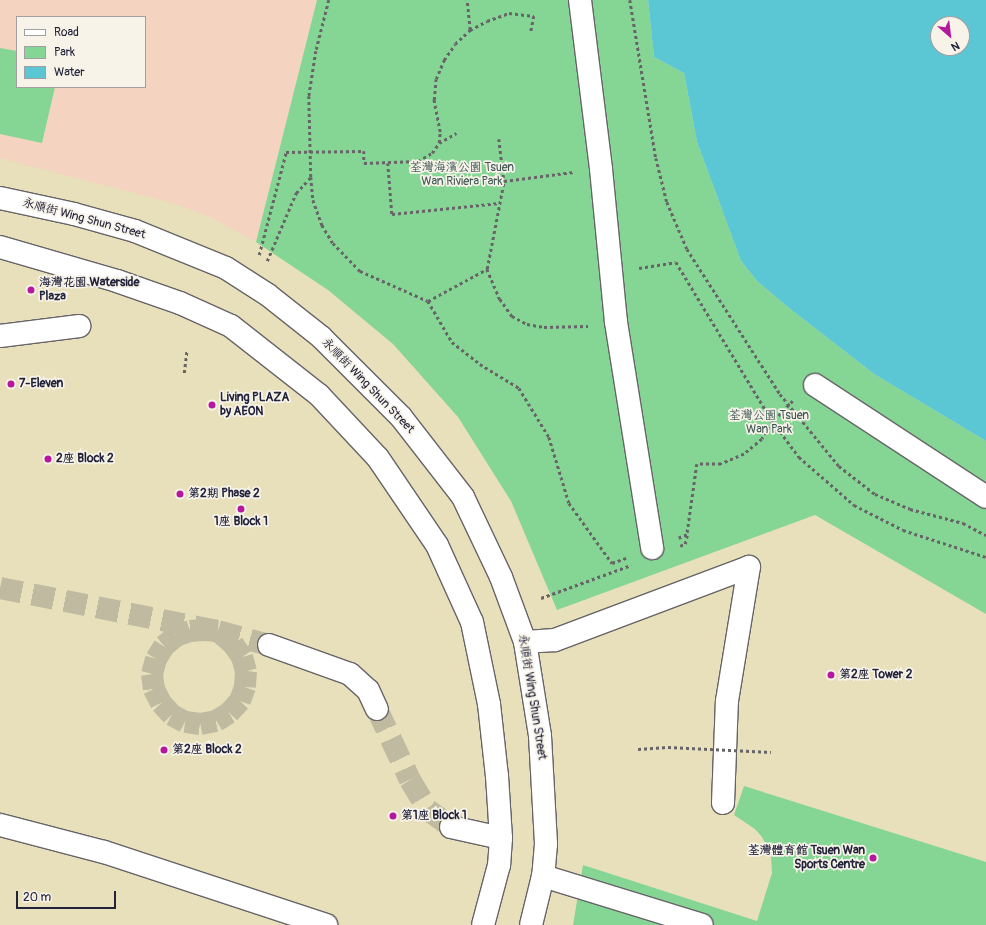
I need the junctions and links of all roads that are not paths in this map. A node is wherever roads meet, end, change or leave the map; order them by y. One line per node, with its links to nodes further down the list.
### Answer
1 (580, 0): 8 (street)
2 (0, 198): 9 (street, 永順街 Wing Shun Street)
3 (0, 247): 15 (street)
4 (79, 326): 5 (street)
5 (0, 336)
6 (815, 386): 7 (street)
7 (986, 497)
8 (652, 548)
9 (525, 642): 12 (street); 16 (street, 永順街 Wing Shun Street)
10 (269, 645): 11 (street)
11 (377, 709)
12 (723, 803)
13 (0, 824): 17 (street)
14 (450, 827): 15 (street)
15 (501, 838): 18 (street)
16 (543, 876): 19 (street, 永順街 Wing Shun Street); 20 (street)
17 (326, 925)
18 (483, 925)
19 (531, 925)
20 (702, 925)

